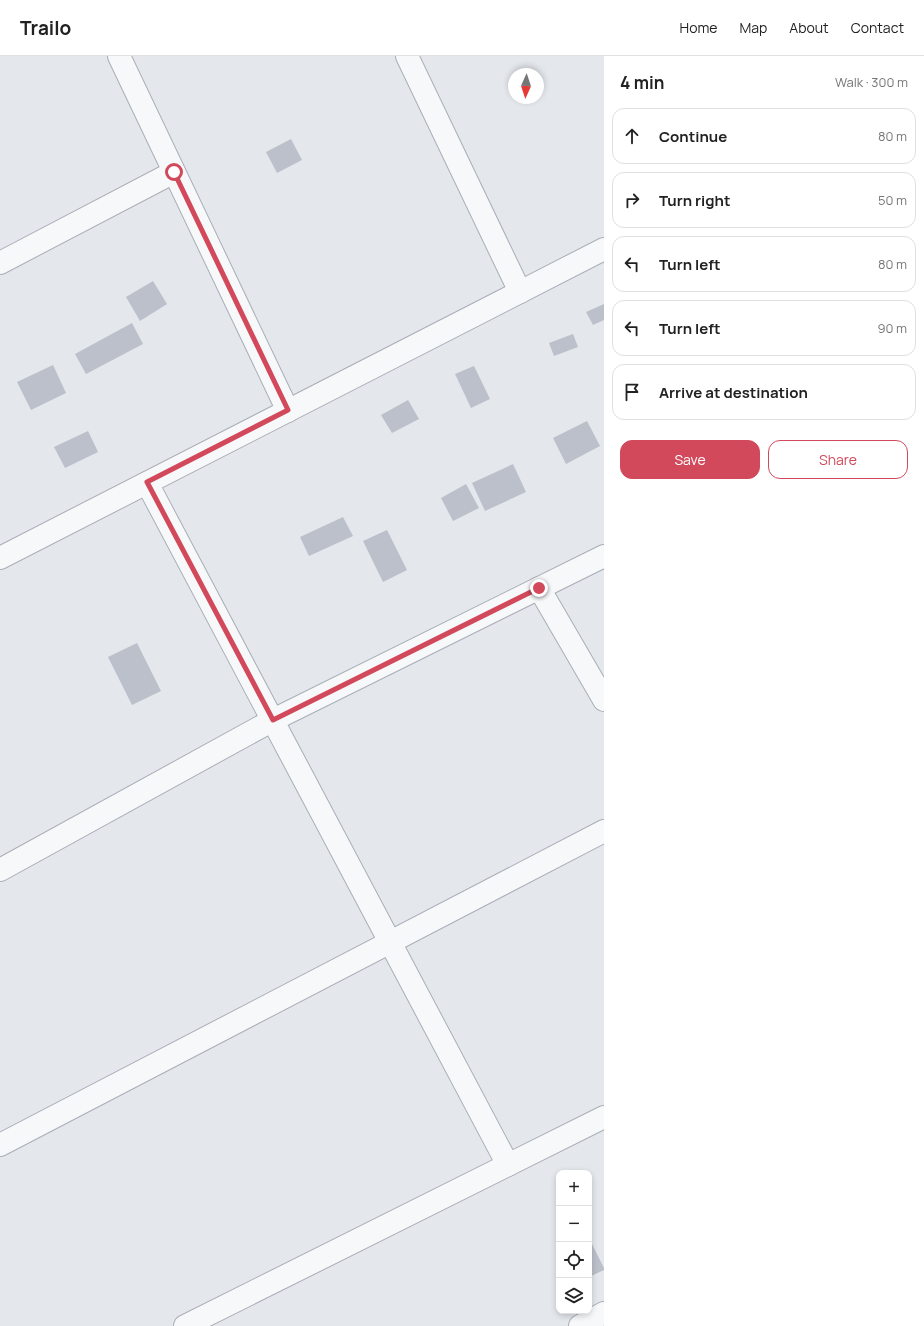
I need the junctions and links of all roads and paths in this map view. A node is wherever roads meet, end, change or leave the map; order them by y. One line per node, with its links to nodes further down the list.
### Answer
1 (119, 56): 3 (street)
2 (407, 56): 6 (street)
3 (174, 172): 5 (street); 7 (street)
4 (604, 249): 6 (street)
5 (0, 263)
6 (520, 292): 7 (street)
7 (288, 410): 8 (street)
8 (147, 482): 10 (street); 13 (street)
9 (604, 556): 11 (street)
10 (0, 558)
11 (539, 588): 12 (street); 13 (street)
12 (604, 700)
13 (273, 720): 15 (street); 16 (street)
14 (604, 831): 16 (street)
15 (0, 870)
16 (390, 942): 18 (street); 19 (street)
17 (604, 1117): 19 (street)
18 (0, 1145)
19 (508, 1165): 21 (street)
20 (604, 1313): 22 (street)
21 (201, 1323)
22 (580, 1326)

